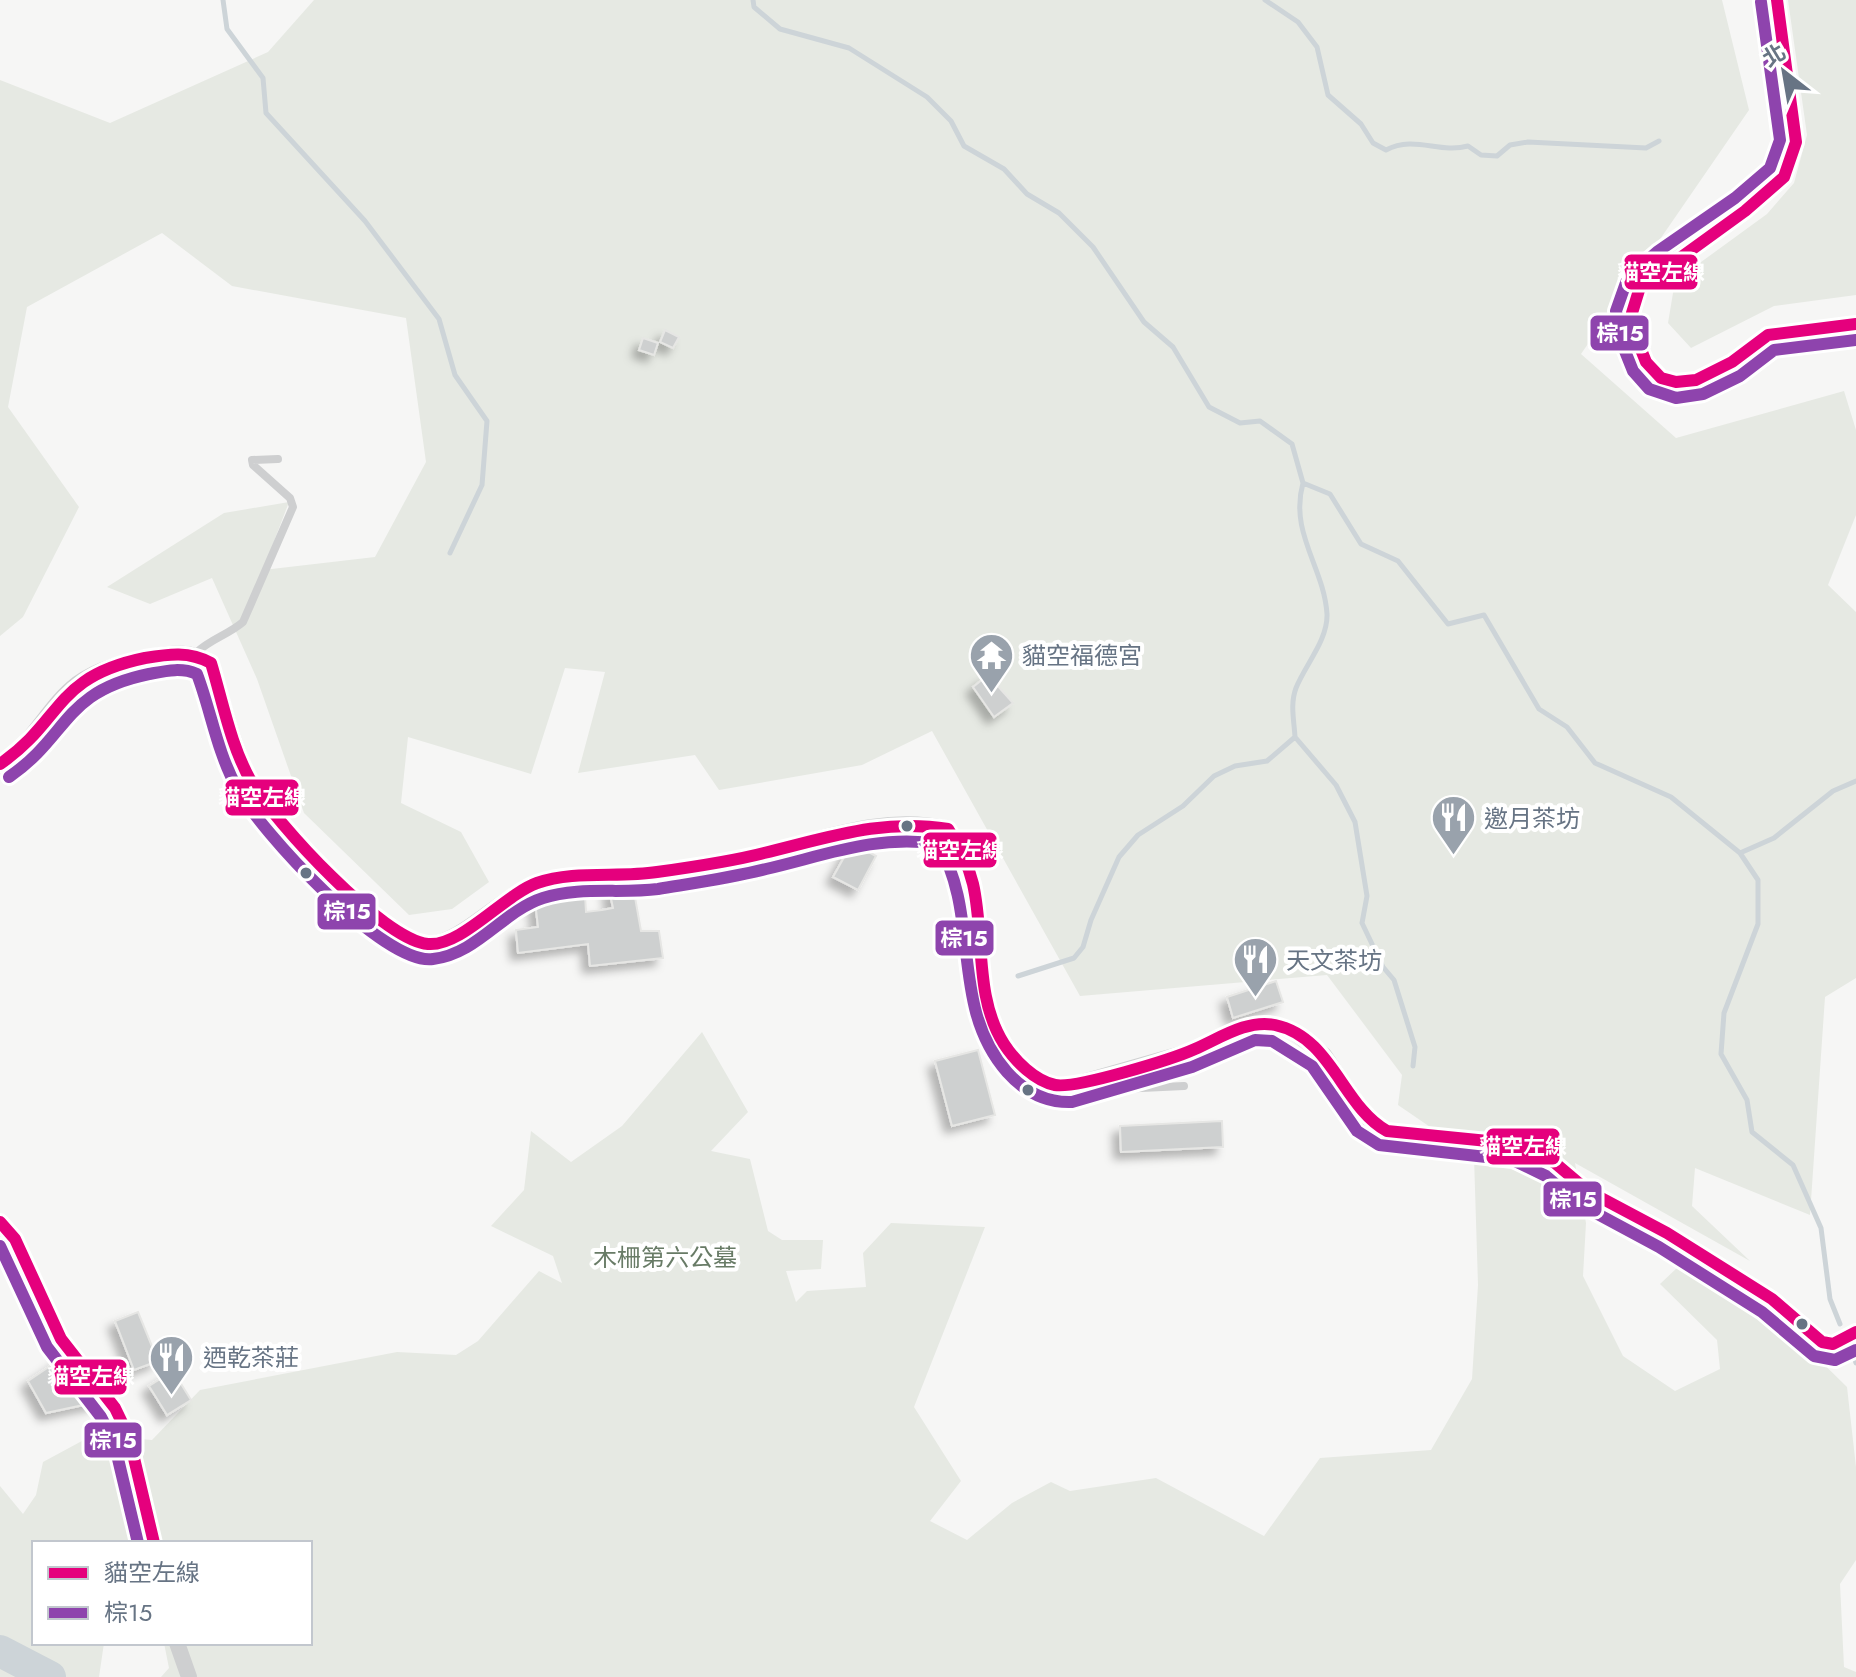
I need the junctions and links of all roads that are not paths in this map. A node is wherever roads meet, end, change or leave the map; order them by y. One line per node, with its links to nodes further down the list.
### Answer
1 (1777, 0): 2 (street)
2 (1856, 324)
3 (278, 459): 4 (lane)
4 (196, 653): 5 (street); 7 (street)
5 (0, 764)
6 (1184, 1086): 7 (lane)
7 (1055, 1087): 9 (street)
8 (0, 1222): 10 (street)
9 (1856, 1332)
10 (154, 1541)
11 (178, 1645): 12 (street)
12 (189, 1677)

